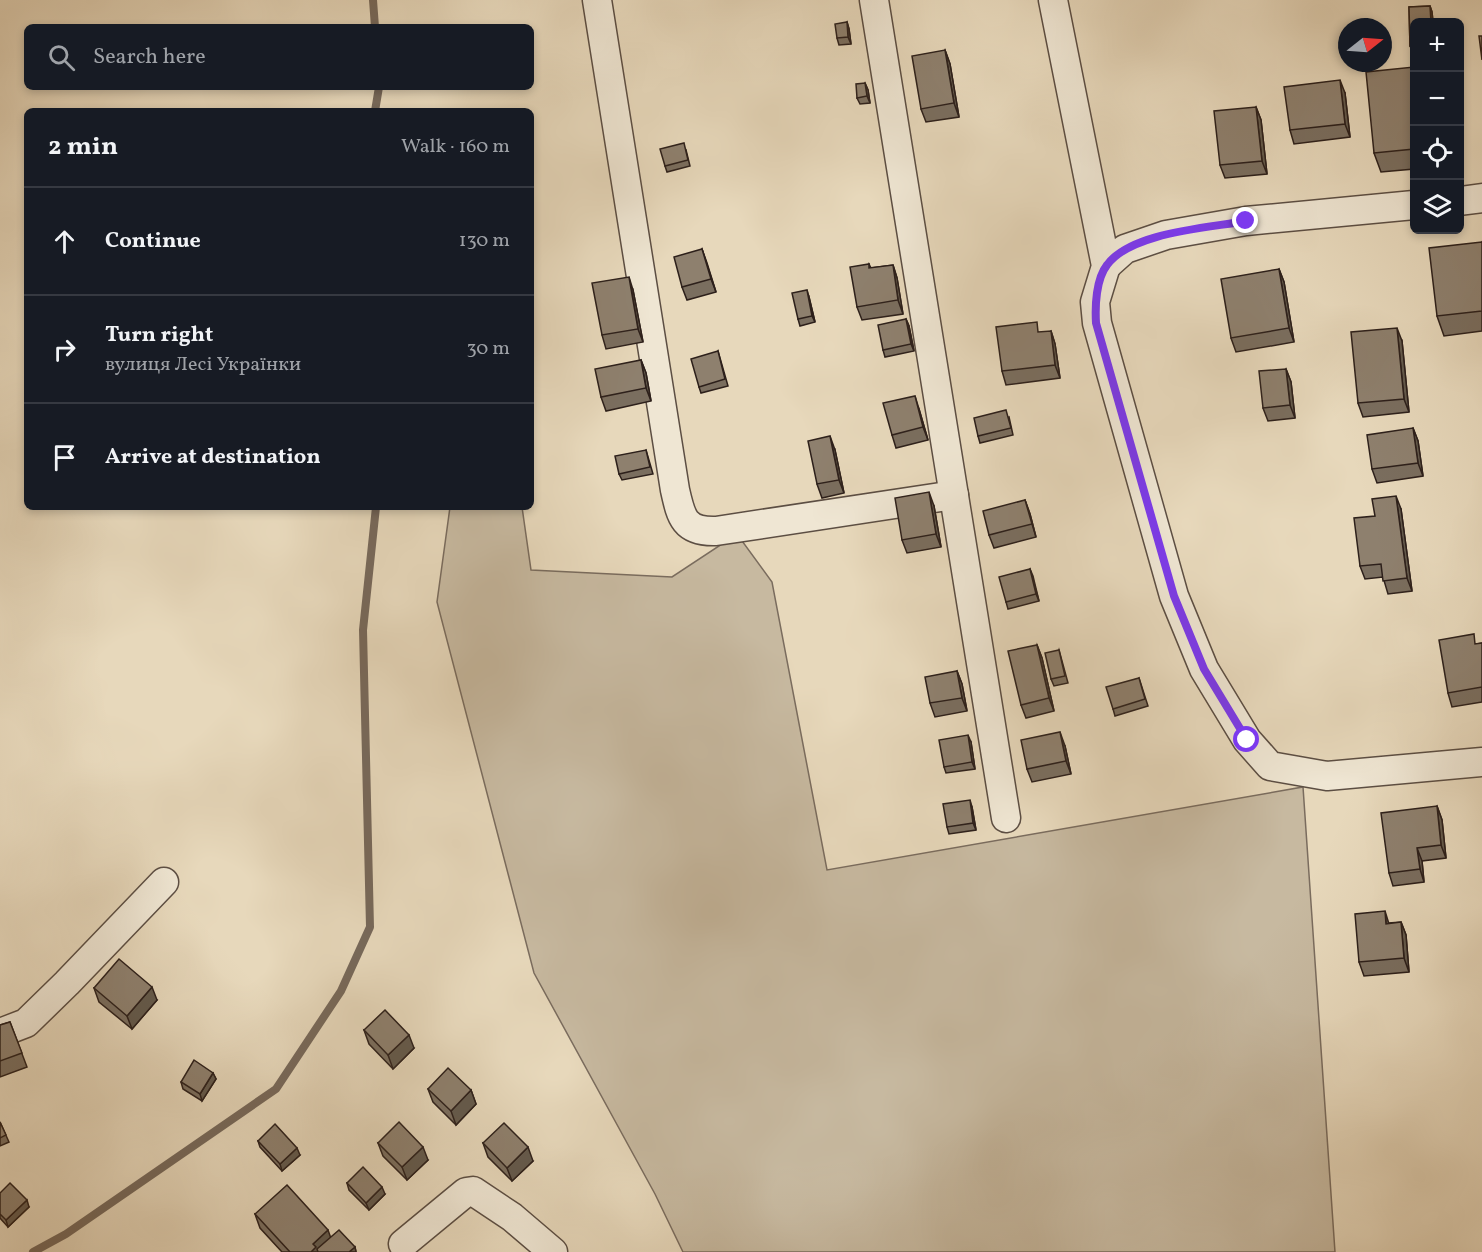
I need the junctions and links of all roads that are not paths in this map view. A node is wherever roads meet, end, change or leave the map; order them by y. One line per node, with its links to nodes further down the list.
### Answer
1 (597, 0): 8 (street)
2 (874, 0): 8 (street)
3 (1053, 0): 7 (street)
4 (1482, 198): 5 (street)
5 (1464, 200)
6 (1410, 205): 7 (street)
7 (1106, 266): 9 (street)
8 (954, 495): 10 (street)
9 (1482, 762)
10 (1006, 818)
11 (164, 882): 12 (street)
12 (0, 1033)
13 (403, 1244): 14 (street)
14 (553, 1252)

